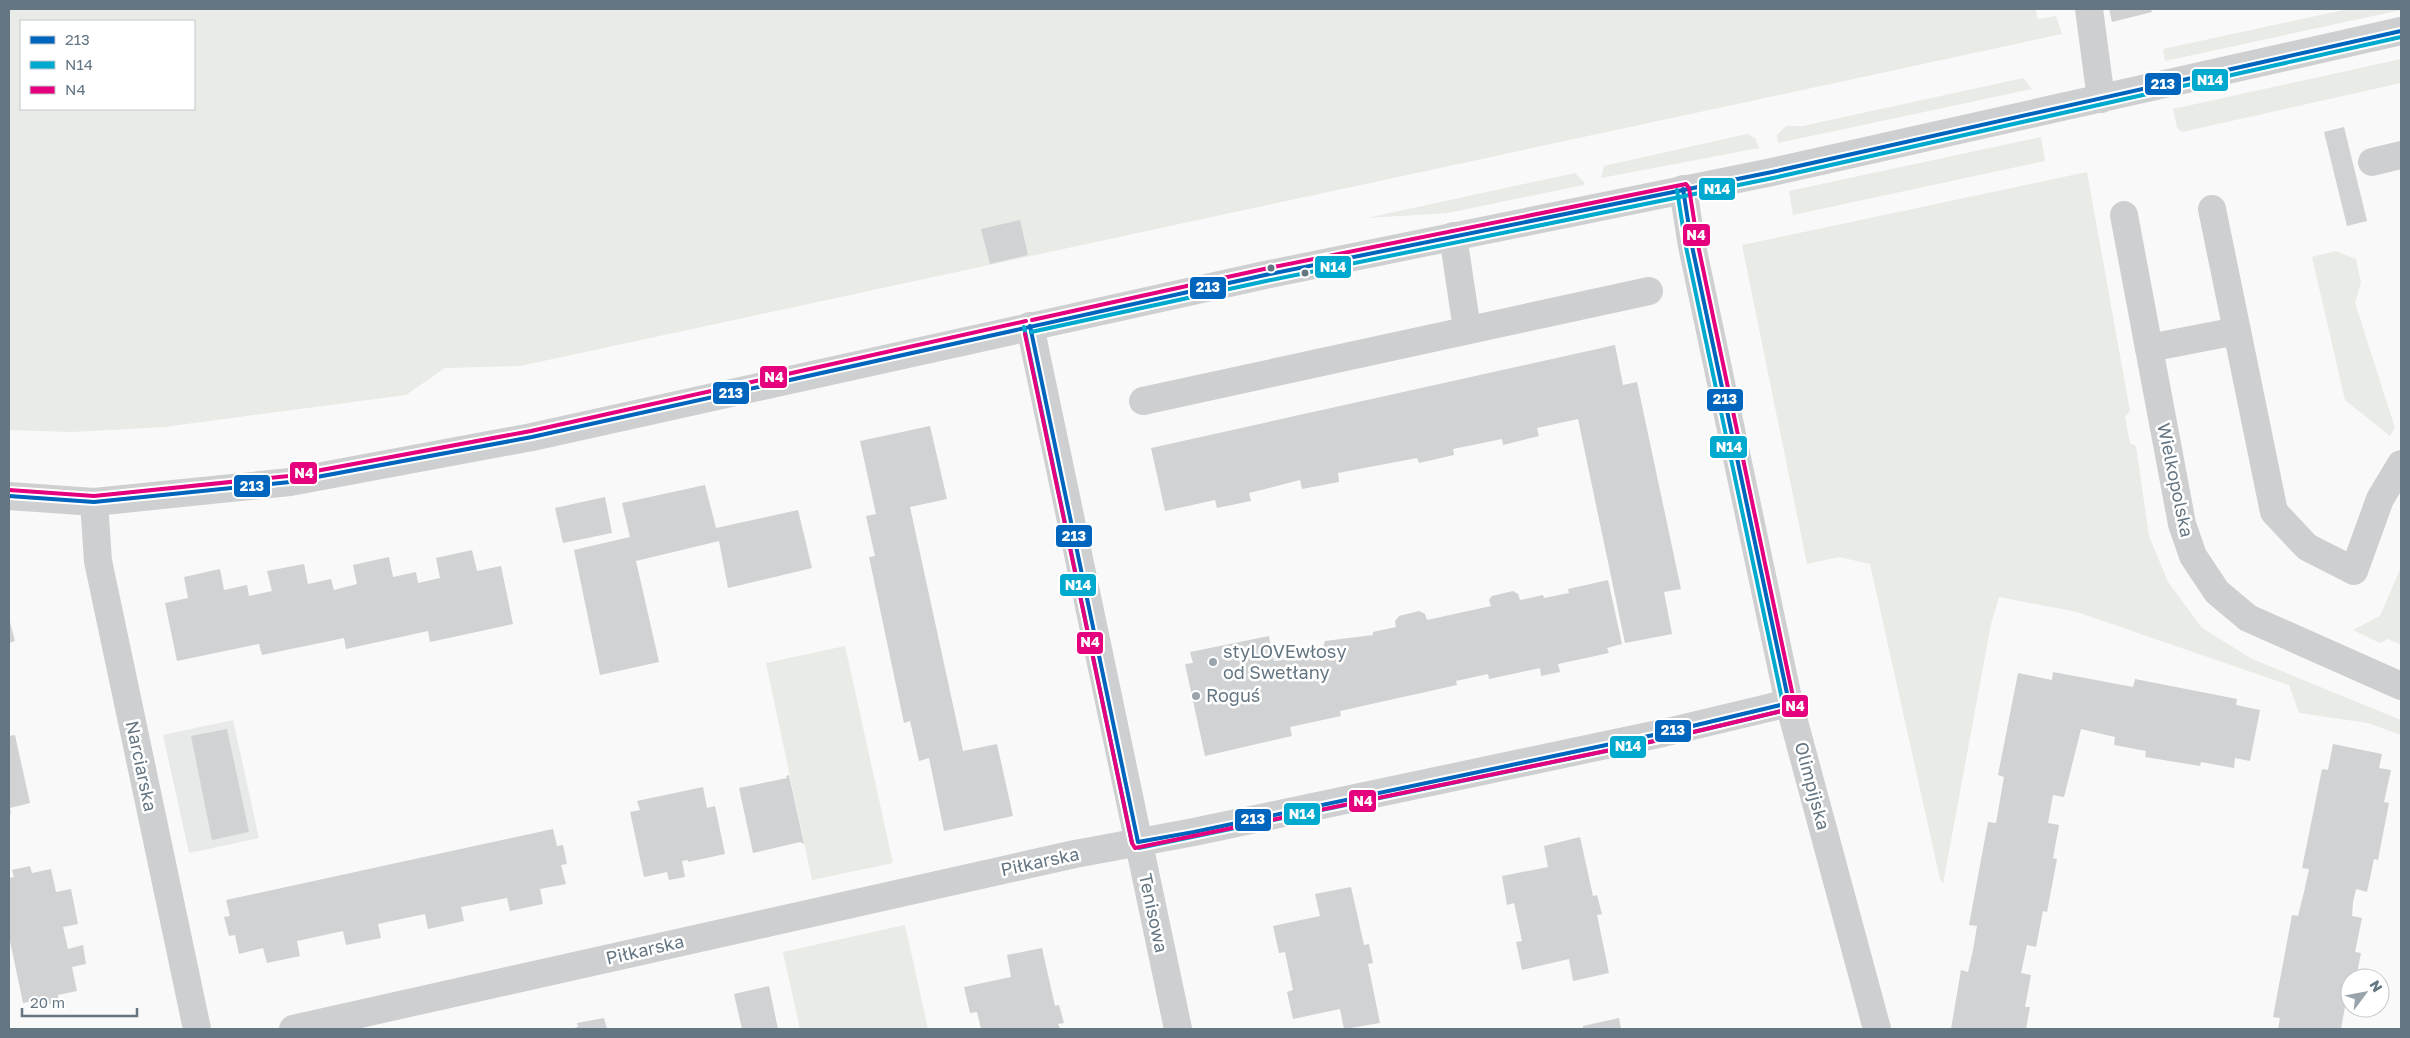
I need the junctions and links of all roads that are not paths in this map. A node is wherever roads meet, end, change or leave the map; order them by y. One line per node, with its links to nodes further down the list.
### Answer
1 (2089, 9): 3 (street)
2 (2401, 31): 3 (street)
3 (2101, 100): 6 (street)
4 (2401, 154): 5 (street)
5 (2372, 162)
6 (1683, 189): 9 (street); 20 (street, Olimpijska)
7 (2212, 208): 13 (street)
8 (2124, 215): 14 (street, Wielkopolska)
9 (1453, 236): 11 (street); 12 (street)
10 (1649, 291): 12 (street)
11 (1030, 326): 18 (street); 21 (street, Tenisowa)
12 (1467, 330): 15 (street)
13 (2237, 331): 14 (street); 16 (street)
14 (2148, 348): 19 (street, Wielkopolska)
15 (1143, 401)
16 (2401, 464)
17 (9, 496): 18 (street)
18 (94, 502): 22 (street, Narciarska)
19 (2401, 686)
20 (1789, 703): 21 (street, Piłkarska); 25 (street, Olimpijska)
21 (1138, 842): 23 (street, Piłkarska); 24 (street, Tenisowa)
22 (197, 1029)
23 (293, 1029)
24 (1178, 1029)
25 (1877, 1029)

